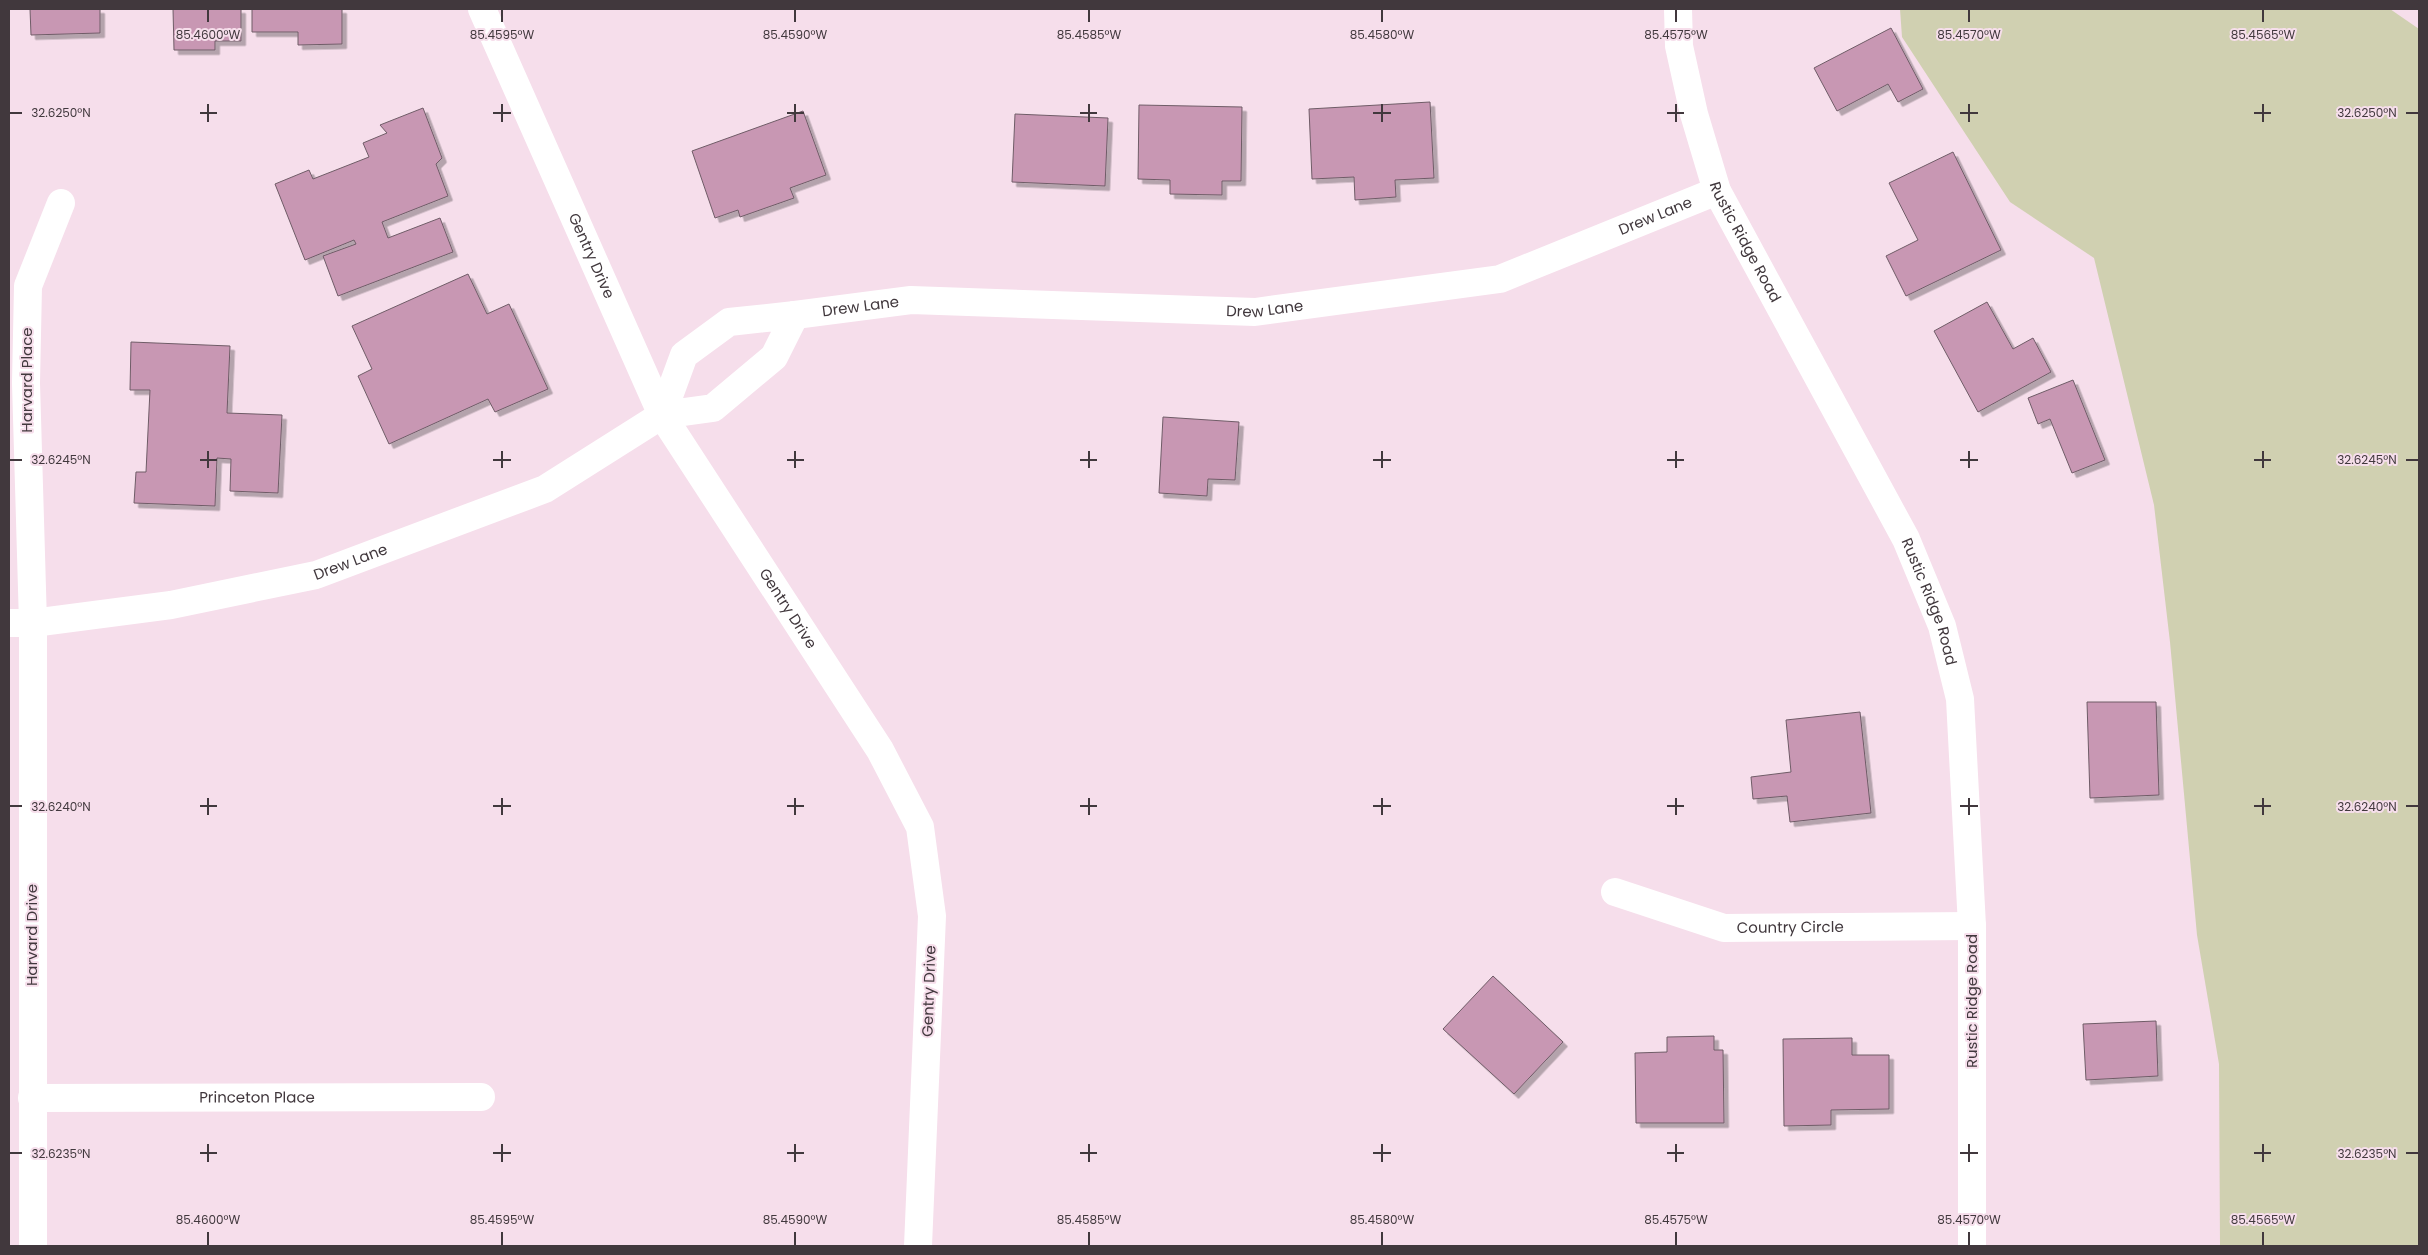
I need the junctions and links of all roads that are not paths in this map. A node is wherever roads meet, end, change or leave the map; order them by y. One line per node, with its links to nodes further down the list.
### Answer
1 (482, 9): 6 (street, Gentry Drive)
2 (1678, 9): 3 (street, Rustic Ridge Road)
3 (1717, 190): 5 (street, Drew Lane); 9 (street, Rustic Ridge Road)
4 (61, 203): 7 (street, Harvard Place)
5 (795, 315): 6 (street, Drew Lane); 6 (street, Drew Lane)
6 (662, 415): 7 (street, Drew Lane); 13 (street, Gentry Drive)
7 (21, 623): 11 (street, Harvard Drive)
8 (1615, 892): 9 (street, Country Circle)
9 (1972, 926): 14 (street, Rustic Ridge Road)
10 (481, 1097): 11 (street, Princeton Place)
11 (32, 1098): 12 (street, Harvard Drive)
12 (33, 1246)
13 (918, 1246)
14 (1972, 1246)

